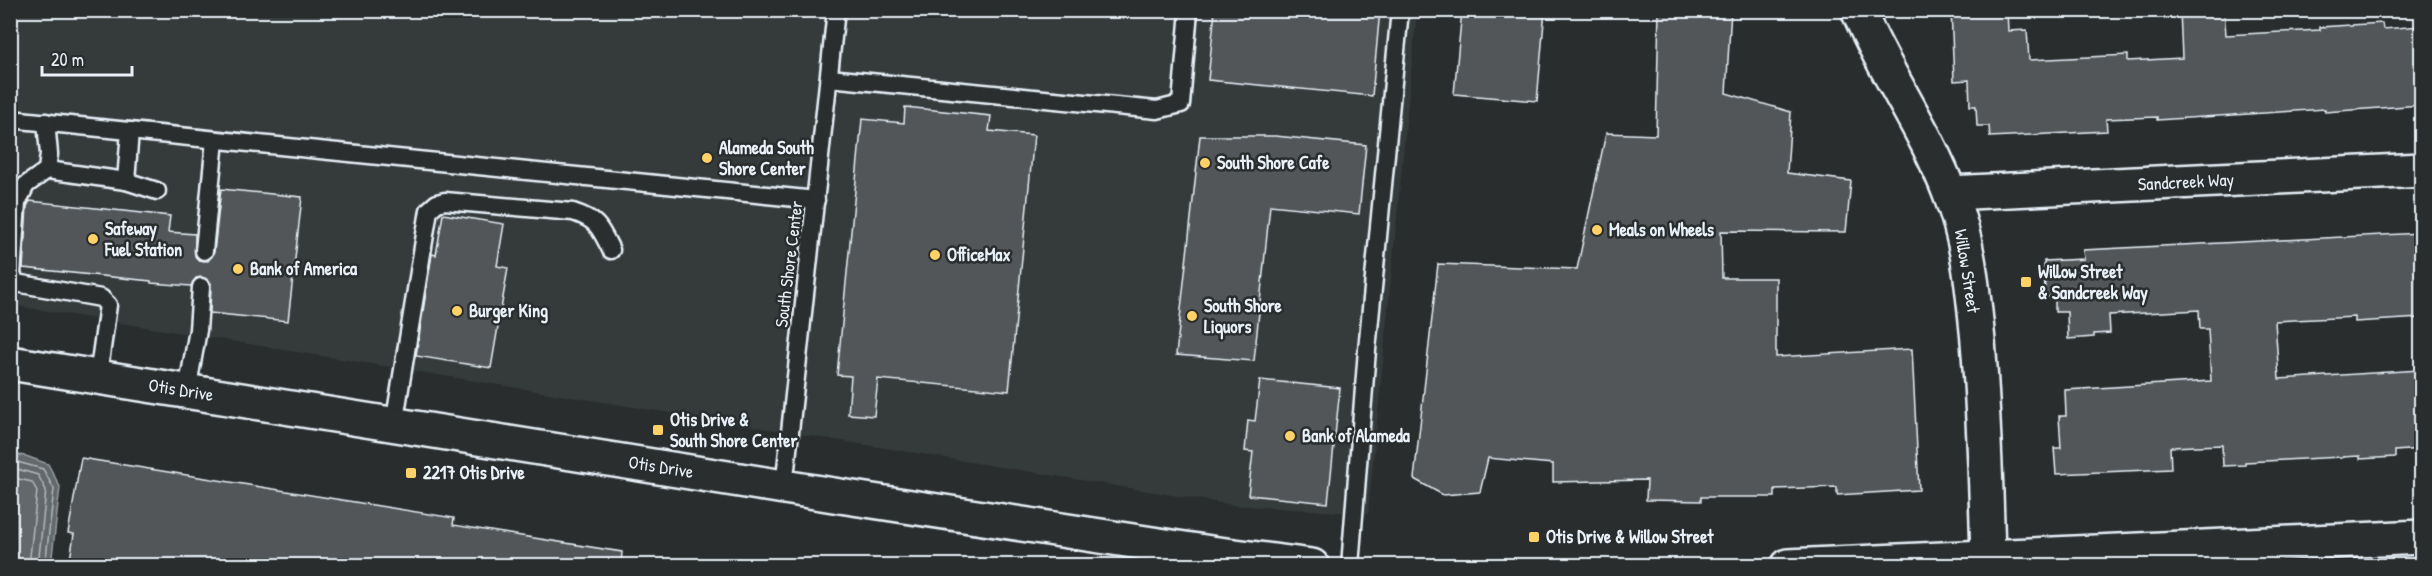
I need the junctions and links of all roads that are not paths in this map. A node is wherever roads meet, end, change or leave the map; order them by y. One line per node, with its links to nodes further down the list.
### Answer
1 (836, 10): 5 (lane, South Shore Center)
2 (1189, 10): 5 (lane)
3 (1400, 10): 28 (lane)
4 (1858, 10): 14 (main road, Willow Street)
5 (829, 78): 15 (lane, South Shore Center)
6 (10, 119): 7 (lane)
7 (46, 122): 8 (lane); 10 (lane)
8 (130, 131): 9 (lane); 12 (lane)
9 (215, 140): 15 (lane); 17 (lane)
10 (47, 170): 12 (lane); 20 (lane)
11 (2421, 170): 14 (main road, Sandcreek Way)
12 (126, 181): 13 (lane)
13 (157, 191)
14 (1950, 193): 25 (main road, Willow Street)
15 (816, 200): 23 (lane, South Shore Center)
16 (611, 250): 22 (lane)
17 (204, 251)
18 (201, 286): 21 (lane)
19 (10, 363): 20 (main road, Otis Drive)
20 (98, 377): 21 (main road, Otis Drive)
21 (187, 392): 22 (main road, Otis Drive)
22 (394, 425): 23 (main road, Otis Drive)
23 (784, 487): 26 (main road, Otis Drive)
24 (2421, 537): 25 (main road)
25 (1989, 556): 29 (main road)
26 (1280, 564): 27 (main road, Otis Drive)
27 (1312, 566)
28 (1350, 566)
29 (1788, 566)

